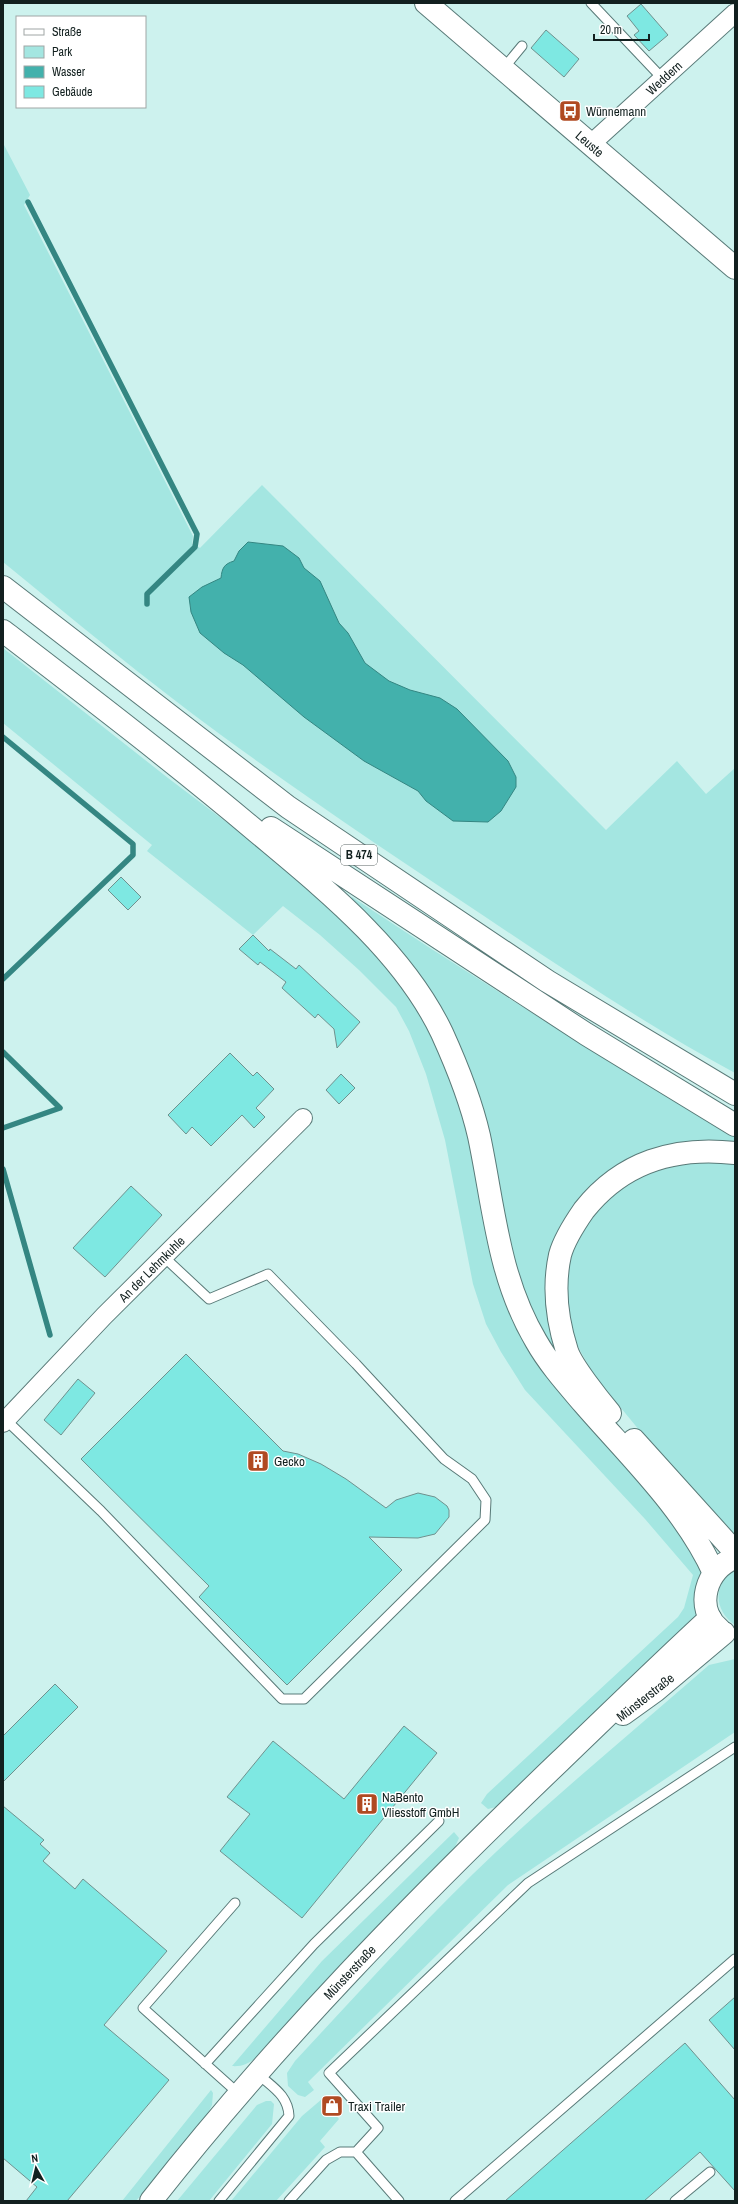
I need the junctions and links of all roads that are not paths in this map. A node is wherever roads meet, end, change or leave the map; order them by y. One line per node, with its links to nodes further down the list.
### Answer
1 (426, 3): 5 (main road, Leuste)
2 (591, 3): 6 (lane)
3 (735, 13): 6 (street, Weddern)
4 (522, 46): 5 (lane)
5 (503, 70): 7 (main road, Leuste)
6 (662, 78): 7 (street, Weddern)
7 (592, 143): 8 (main road, Leuste)
8 (735, 268)
9 (3, 587): 12 (main road, B 474)
10 (3, 631): 11 (main road, B 474)
11 (188, 774): 14 (main road, B 474); 20 (main road)
12 (735, 1094)
13 (302, 1118): 16 (street, An der Lehmkuhle)
14 (735, 1125)
15 (735, 1154): 18 (main road)
16 (164, 1257): 17 (street, An der Lehmkuhle); 17 (lane)
17 (5, 1421)
18 (735, 1552)
19 (735, 1558): 20 (main road)
20 (714, 1573): 21 (main road)
21 (723, 1630): 27 (main road, Münsterstraße)
22 (735, 1747): 29 (lane)
23 (439, 1821): 26 (lane)
24 (235, 1903): 26 (lane)
25 (735, 1959): 35 (lane)
26 (205, 2064): 28 (lane)
27 (258, 2074): 28 (main road, Münsterstraße); 32 (lane)
28 (240, 2095): 31 (main road, Münsterstraße)
29 (356, 2152): 33 (lane); 34 (lane)
30 (710, 2172): 36 (lane)
31 (151, 2201)
32 (219, 2201)
33 (289, 2201)
34 (399, 2201)
35 (455, 2201)
36 (675, 2201)

